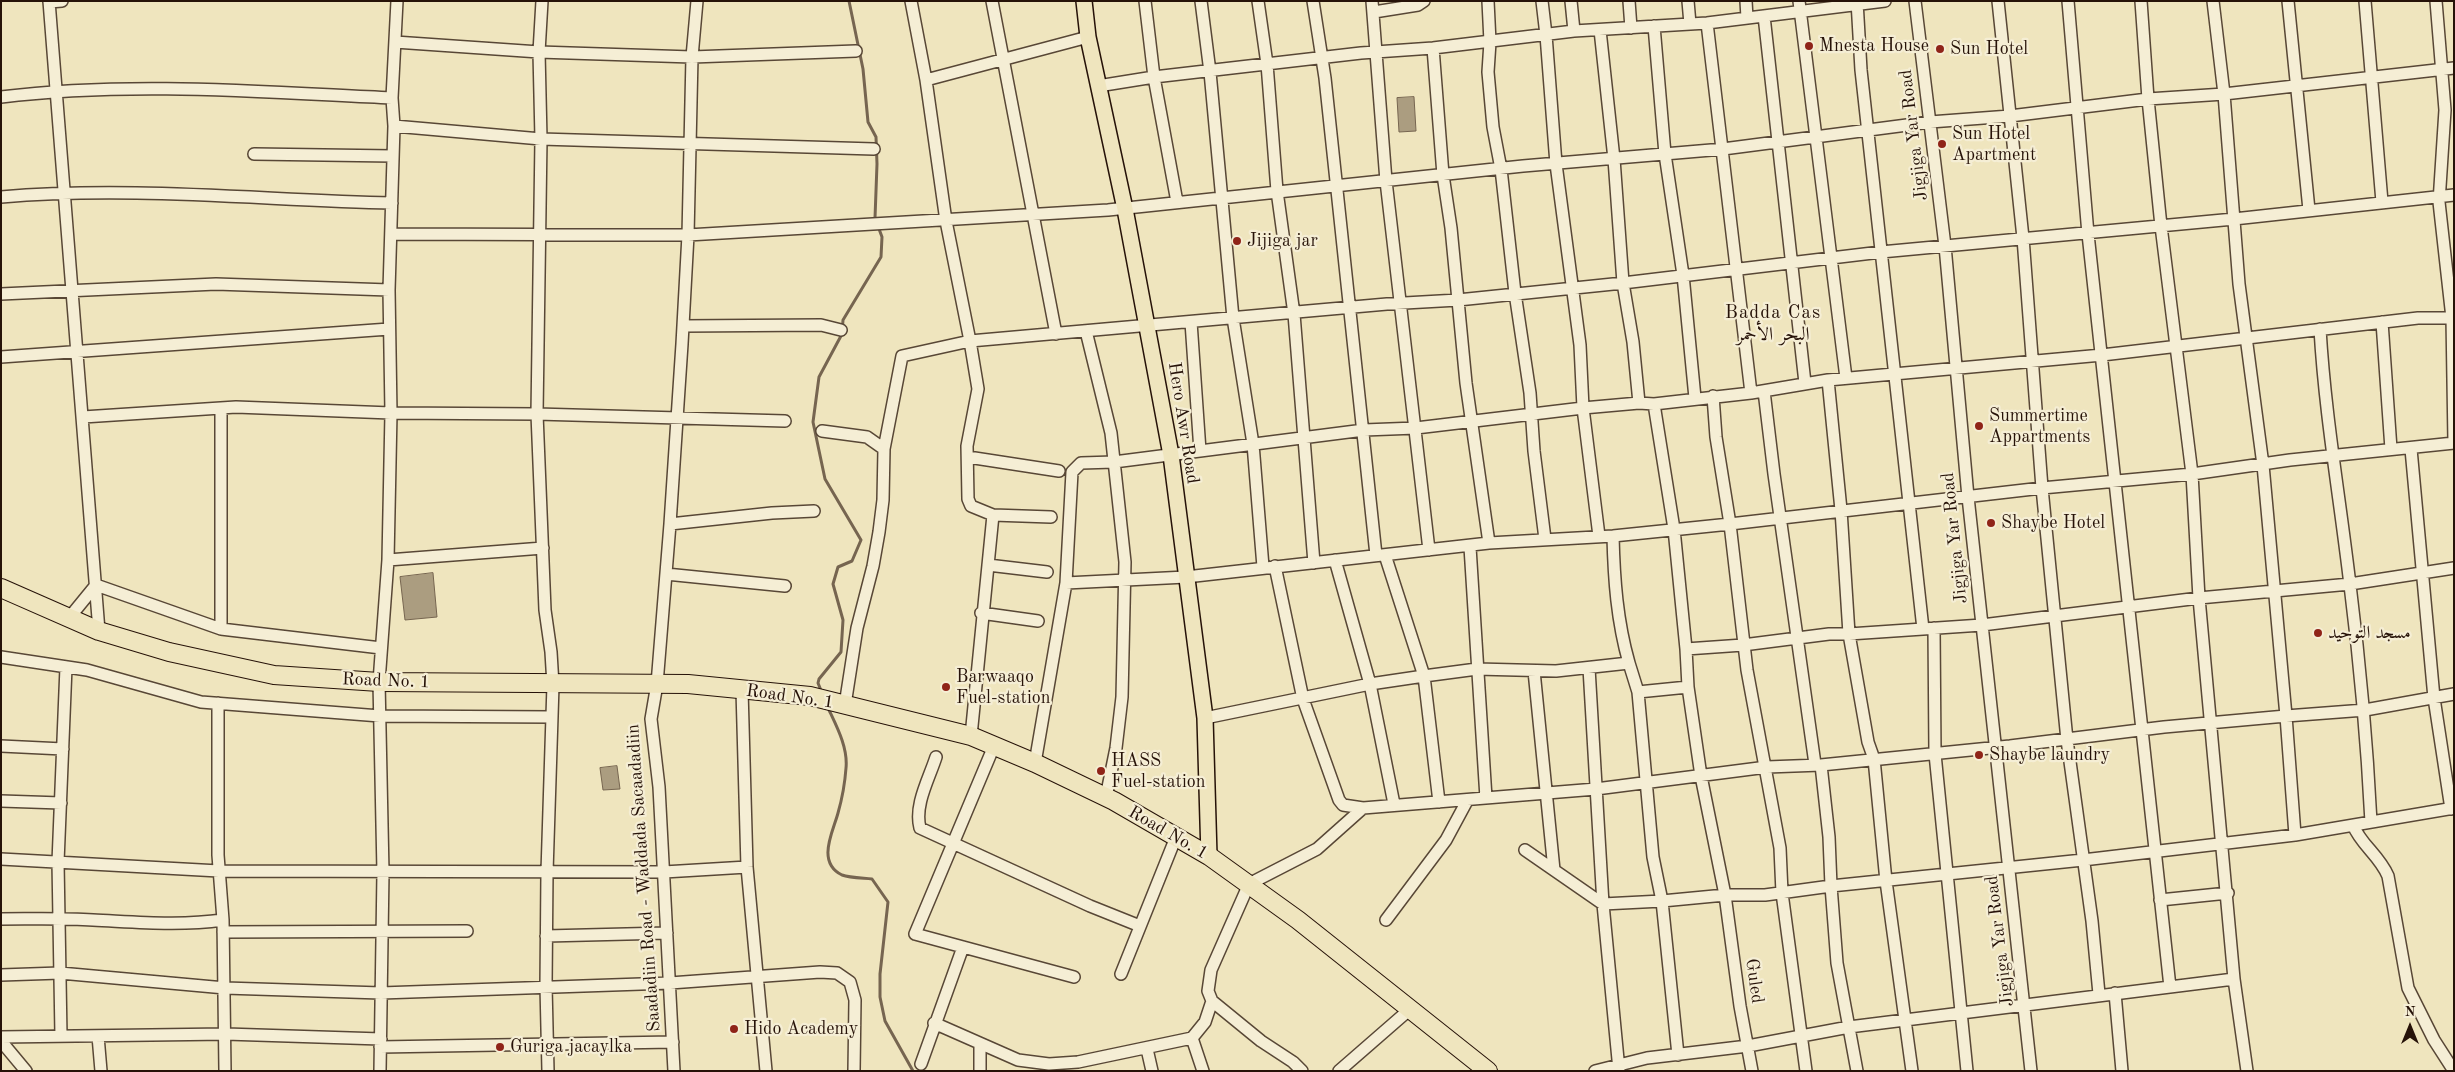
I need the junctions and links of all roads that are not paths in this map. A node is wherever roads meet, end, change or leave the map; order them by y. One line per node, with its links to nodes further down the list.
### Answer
1 (62, 1): 28 (street)
2 (397, 1): 42 (street)
3 (542, 1): 46 (street)
4 (697, 1): 48 (street, Saadadiin Road - Waddada Sacaadadiin)
5 (911, 1): 56 (street)
6 (992, 1): 49 (street)
7 (1084, 1): 41 (main road, Hero Awr Road)
8 (1145, 1): 54 (street)
9 (1201, 1): 53 (street)
10 (1258, 1): 51 (street)
11 (1313, 1): 50 (street)
12 (1424, 1): 30 (street)
13 (1488, 1): 43 (street)
14 (1542, 1): 40 (street)
15 (1571, 1): 39 (street)
16 (1628, 1): 37 (street)
17 (1688, 1): 35 (street)
18 (1746, 1): 33 (street)
19 (1885, 1): 29 (street)
20 (1915, 1): 66 (street, Jigjiga Yar Road)
21 (1998, 1): 65 (street)
22 (2068, 1): 64 (street)
23 (2141, 1): 63 (street)
24 (2213, 1): 60 (street)
25 (2288, 1): 58 (street)
26 (2365, 1): 55 (street)
27 (2436, 1): 52 (street)
28 (49, 2): 59 (street)
29 (1857, 3): 31 (street); 68 (street)
30 (1373, 7): 47 (street)
31 (1799, 7): 32 (street); 69 (street)
32 (1764, 16): 33 (street); 71 (street)
33 (1747, 18): 34 (street)
34 (1707, 23): 35 (street); 74 (street)
35 (1690, 24): 36 (street)
36 (1654, 26): 37 (street); 76 (street)
37 (1631, 28): 38 (street)
38 (1600, 30): 39 (street); 78 (street)
39 (1574, 32): 40 (street)
40 (1546, 35): 43 (street); 79 (street)
41 (1088, 37): 49 (street); 57 (main road, Hero Awr Road)
42 (395, 42): 46 (street); 62 (street)
43 (1490, 42): 44 (street); 80 (street)
44 (1433, 48): 47 (street); 81 (street)
45 (856, 51): 48 (street)
46 (538, 52): 48 (street); 70 (street)
47 (1377, 52): 50 (street); 82 (street)
48 (692, 57): 72 (street, Saadadiin Road - Waddada Sacaadadiin)
49 (1002, 59): 56 (street); 95 (street)
50 (1322, 59): 51 (street); 83 (street)
51 (1267, 64): 53 (street); 84 (street)
52 (2448, 68): 55 (street); 89 (street)
53 (1210, 72): 54 (street); 88 (street)
54 (1154, 77): 57 (street); 90 (street)
55 (2370, 77): 58 (street); 91 (street)
56 (926, 80): 97 (street)
57 (1098, 86): 93 (main road, Hero Awr Road)
58 (2297, 86): 60 (street); 94 (street)
59 (56, 90): 61 (street); 62 (street); 85 (street)
60 (2224, 94): 63 (street); 96 (street)
61 (1, 97)
62 (392, 98): 67 (street)
63 (2148, 99): 64 (street); 98 (street)
64 (2078, 109): 65 (street); 101 (street)
65 (2010, 116): 66 (street); 103 (street)
66 (1930, 122): 68 (street); 104 (street, Jigjiga Yar Road)
67 (394, 126): 70 (street); 77 (street)
68 (1869, 130): 69 (street); 105 (street)
69 (1816, 137): 71 (street); 106 (street)
70 (541, 139): 72 (street); 100 (street)
71 (1777, 142): 74 (street); 107 (street)
72 (690, 144): 73 (street); 102 (street, Saadadiin Road - Waddada Sacaadadiin)
73 (874, 149)
74 (1723, 149): 76 (street); 108 (street)
75 (254, 154): 77 (street)
76 (1665, 154): 78 (street); 109 (street)
77 (393, 156): 92 (street)
78 (1614, 159): 79 (street); 110 (street)
79 (1556, 164): 80 (street); 111 (street)
80 (1501, 169): 81 (street); 114 (street)
81 (1443, 175): 82 (street); 116 (street)
82 (1386, 181): 83 (street); 117 (street)
83 (1336, 186): 84 (street); 118 (street)
84 (1277, 191): 88 (street); 119 (street)
85 (65, 192): 87 (street); 92 (street); 112 (street)
86 (2454, 195): 89 (street)
87 (1, 197)
88 (1221, 197): 90 (street); 120 (street)
89 (2441, 197): 91 (street); 121 (street)
90 (1177, 202): 93 (street)
91 (2382, 202): 94 (street)
92 (392, 203): 99 (street)
93 (1125, 209): 95 (street); 125 (main road, Hero Awr Road)
94 (2309, 210): 96 (street)
95 (1034, 216): 97 (street); 130 (street)
96 (2234, 219): 98 (street); 131 (street)
97 (946, 221): 102 (street); 132 (street)
98 (2161, 226): 101 (street); 133 (street)
99 (392, 234): 100 (street); 113 (street)
100 (540, 234): 102 (street); 152 (street)
101 (2088, 234): 103 (street); 135 (street)
102 (688, 235): 124 (street, Saadadiin Road - Waddada Sacaadadiin)
103 (2023, 238): 104 (street); 137 (street)
104 (1945, 246): 105 (street); 138 (street, Jigjiga Yar Road)
105 (1881, 252): 106 (street); 139 (street)
106 (1832, 258): 107 (street); 140 (street)
107 (1793, 263): 108 (street); 142 (street)
108 (1736, 270): 109 (street); 144 (street)
109 (1683, 275): 110 (street); 146 (street)
110 (1623, 283): 111 (street); 147 (street)
111 (1572, 287): 114 (street); 150 (street)
112 (73, 290): 113 (street); 115 (street); 134 (street)
113 (389, 290): 126 (street)
114 (1515, 293): 116 (street); 153 (street)
115 (1, 294)
116 (1458, 300): 117 (street); 157 (street)
117 (1400, 304): 118 (street); 158 (street)
118 (1348, 308): 119 (street); 159 (street)
119 (1294, 314): 120 (street); 161 (street)
120 (1233, 318): 122 (street); 163 (street)
121 (2453, 318): 123 (street); 162 (street)
122 (1191, 322): 125 (street); 167 (street)
123 (2382, 322): 128 (street); 165 (street)
124 (683, 326): 127 (street); 155 (street, Saadadiin Road - Waddada Sacaadadiin)
125 (1148, 326): 129 (street); 168 (main road, Hero Awr Road)
126 (389, 330): 134 (street); 151 (street)
127 (841, 330)
128 (2320, 330): 131 (street); 170 (street)
129 (1086, 331): 130 (street); 171 (street)
130 (1056, 334): 132 (street)
131 (2246, 337): 133 (street); 172 (street)
132 (970, 341): 164 (street); 169 (street)
133 (2175, 347): 135 (street); 174 (street)
134 (78, 352): 136 (street); 154 (street)
135 (2102, 355): 137 (street); 175 (street)
136 (1, 357)
137 (2031, 361): 138 (street); 176 (street)
138 (1957, 368): 139 (street); 177 (street, Jigjiga Yar Road)
139 (1895, 374): 140 (street); 178 (street)
140 (1846, 378): 141 (street)
141 (1828, 380): 142 (street); 179 (street)
142 (1805, 383): 143 (street)
143 (1764, 391): 144 (street); 183 (street)
144 (1751, 393): 145 (street)
145 (1713, 396): 146 (street); 185 (street)
146 (1695, 398): 148 (street)
147 (1639, 403): 148 (street); 150 (street)
148 (1654, 404): 186 (street, Guled)
149 (221, 408): 151 (street); 154 (street); 220 (street)
150 (1584, 408): 153 (street); 187 (street)
151 (391, 413): 152 (street); 195 (street)
152 (537, 414): 155 (street); 192 (street)
153 (1531, 415): 157 (street); 189 (street)
154 (83, 417): 209 (street)
155 (676, 417): 156 (street); 184 (street, Saadadiin Road - Waddada Sacaadadiin)
156 (785, 421)
157 (1473, 422): 158 (street); 190 (street)
158 (1416, 428): 159 (street); 193 (street)
159 (1364, 430): 161 (street); 194 (street)
160 (822, 431): 164 (street)
161 (1304, 438): 163 (street); 197 (street)
162 (2454, 443): 166 (street)
163 (1253, 444): 167 (street); 200 (street)
164 (884, 449): 246 (street)
165 (2391, 449): 166 (street); 170 (street)
166 (2411, 449): 203 (street)
167 (1200, 451): 168 (street)
168 (1171, 455): 171 (street); 205 (main road, Hero Awr Road)
169 (968, 457): 173 (street); 181 (street)
170 (2332, 457): 172 (street); 208 (street)
171 (1114, 462): 206 (street); 207 (street)
172 (2263, 465): 174 (street); 212 (street)
173 (1059, 471)
174 (2192, 474): 175 (street); 213 (street)
175 (2114, 480): 176 (street); 214 (street)
176 (2042, 488): 177 (street); 216 (street)
177 (1968, 497): 178 (street); 219 (street, Jigjiga Yar Road)
178 (1910, 503): 179 (street); 221 (street)
179 (1841, 510): 183 (street); 223 (street)
180 (814, 511): 184 (street)
181 (993, 515): 182 (street); 198 (street)
182 (1051, 516)
183 (1781, 518): 185 (street); 224 (street)
184 (670, 524): 204 (street, Saadadiin Road - Waddada Sacaadadiin)
185 (1730, 524): 186 (street); 225 (street)
186 (1674, 528): 188 (street); 227 (street, Guled)
187 (1599, 536): 188 (street); 189 (street)
188 (1613, 536): 229 (street)
189 (1546, 539): 190 (street)
190 (1489, 543): 191 (street)
191 (1470, 547): 193 (street); 232 (street)
192 (543, 548): 195 (street); 238 (street)
193 (1430, 550): 194 (street)
194 (1381, 555): 196 (street); 234 (street)
195 (388, 560): 226 (street)
196 (1336, 560): 197 (street); 237 (street)
197 (1314, 563): 199 (street)
198 (988, 565): 202 (street); 215 (street)
199 (1275, 566): 200 (street); 244 (street)
200 (1263, 567): 205 (street)
201 (2454, 568): 203 (street)
202 (1047, 572)
203 (2421, 573): 208 (street); 243 (street)
204 (666, 574): 210 (street); 236 (street, Saadadiin Road - Waddada Sacaadadiin)
205 (1186, 576): 206 (street); 251 (main road, Hero Awr Road)
206 (1124, 580): 207 (street); 270 (street)
207 (1066, 583): 263 (street)
208 (2350, 584): 212 (street); 247 (street)
209 (96, 585): 217 (street); 220 (street); 222 (street)
210 (784, 586)
211 (1, 588): 217 (highway, Road No. 1)
212 (2274, 590): 213 (street); 249 (street)
213 (2199, 598): 214 (street); 252 (street)
214 (2128, 606): 216 (street); 253 (street)
215 (982, 613): 218 (street); 254 (street)
216 (2055, 615): 219 (street); 255 (street)
217 (69, 618): 222 (highway, Road No. 1)
218 (1038, 621)
219 (1982, 625): 221 (street); 258 (street, Jigjiga Yar Road)
220 (221, 629): 226 (street)
221 (1928, 629): 223 (street); 260 (street)
222 (99, 631): 235 (highway, Road No. 1)
223 (1849, 634): 224 (street); 262 (street)
224 (1797, 637): 225 (street); 264 (street)
225 (1743, 645): 227 (street); 265 (street)
226 (381, 648): 235 (street)
227 (1686, 649): 239 (street, Guled)
228 (1, 657): 230 (street)
229 (1629, 663): 231 (street); 241 (street)
230 (66, 667): 245 (street); 259 (street)
231 (1589, 668): 233 (street); 268 (street)
232 (1477, 670): 233 (street); 234 (street); 271 (street)
233 (1534, 671): 269 (street)
234 (1424, 676): 237 (street); 274 (street)
235 (379, 682): 238 (highway, Road No. 1); 248 (street)
236 (657, 684): 238 (highway, Road No. 1); 240 (highway, Road No. 1); 297 (street, Saadadiin Road - Waddada Sacaadadiin)
237 (1370, 684): 244 (street); 276 (street)
238 (552, 685): 250 (street)
239 (1688, 687): 241 (street); 266 (street, Guled)
240 (742, 690): 246 (highway, Road No. 1); 291 (street)
241 (1638, 692): 267 (street)
242 (2454, 694): 243 (street)
243 (2434, 698): 247 (street); 278 (street)
244 (1303, 699): 251 (street); 277 (street)
245 (218, 703): 248 (street); 294 (street)
246 (845, 705): 254 (highway, Road No. 1)
247 (2364, 710): 249 (street); 279 (street)
248 (380, 716): 250 (street); 295 (street)
249 (2286, 716): 252 (street); 281 (street)
250 (552, 717): 296 (street)
251 (1205, 718): 287 (main road, Hero Awr Road)
252 (2212, 724): 253 (street); 284 (street)
253 (2140, 730): 255 (street); 286 (street)
254 (971, 736): 257 (highway, Road No. 1)
255 (2067, 740): 258 (street); 289 (street)
256 (1, 746): 259 (street)
257 (994, 746): 263 (highway, Road No. 1); 283 (street)
258 (1995, 748): 260 (street); 292 (street, Jigjiga Yar Road)
259 (63, 749): 275 (street)
260 (1935, 754): 262 (street); 298 (street)
261 (936, 757): 283 (street)
262 (1874, 759): 264 (street); 299 (street)
263 (1035, 763): 270 (highway, Road No. 1)
264 (1818, 764): 265 (street); 301 (street)
265 (1767, 767): 266 (street); 302 (street)
266 (1701, 776): 267 (street); 304 (street, Guled)
267 (1647, 782): 268 (street); 306 (street)
268 (1596, 789): 269 (street); 307 (street)
269 (1544, 794): 271 (street); 293 (street)
270 (1106, 797): 282 (highway, Road No. 1)
271 (1486, 798): 273 (street)
272 (1, 801): 275 (street)
273 (1467, 801): 274 (street); 310 (street)
274 (1439, 802): 276 (street)
275 (60, 803): 290 (street)
276 (1394, 804): 277 (street)
277 (1363, 808): 300 (street)
278 (2452, 808): 279 (street)
279 (2371, 822): 280 (street)
280 (2353, 825): 281 (street); 377 (street)
281 (2295, 835): 284 (street)
282 (1176, 837): 287 (highway, Road No. 1); 312 (street)
283 (953, 843): 312 (street); 317 (street)
284 (2224, 844): 286 (street); 303 (street)
285 (1525, 850): 293 (street)
286 (2154, 850): 289 (street); 305 (street)
287 (1209, 856): 300 (highway, Road No. 1)
288 (1, 859): 290 (street)
289 (2083, 860): 292 (street); 329 (street)
290 (58, 862): 294 (street); 309 (street)
291 (747, 867): 297 (street); 322 (street)
292 (2009, 868): 298 (street); 332 (street, Jigjiga Yar Road)
293 (1554, 870): 307 (street)
294 (219, 871): 295 (street); 311 (street)
295 (383, 872): 296 (street); 314 (street)
296 (547, 872): 297 (street); 316 (street)
297 (664, 872): 315 (street, Saadadiin Road - Waddada Sacaadadiin)
298 (1948, 874): 299 (street); 334 (street)
299 (1886, 881): 301 (street); 335 (street)
300 (1248, 884): 331 (street); 333 (highway, Road No. 1)
301 (1831, 886): 302 (street); 337 (street)
302 (1782, 893): 304 (street); 342 (street)
303 (2228, 893): 305 (street); 323 (street)
304 (1725, 895): 306 (street); 349 (street, Guled)
305 (2160, 900): 327 (street)
306 (1662, 901): 307 (street); 351 (street)
307 (1604, 904): 353 (street)
308 (1, 919): 309 (street)
309 (59, 920): 311 (street); 318 (street)
310 (1386, 920)
311 (223, 926): 314 (street); 326 (street)
312 (1140, 926): 319 (street)
313 (467, 931): 314 (street)
314 (382, 932): 328 (street)
315 (667, 934): 316 (street); 324 (street, Saadadiin Road - Waddada Sacaadadiin)
316 (546, 936): 325 (street)
317 (963, 947): 321 (street); 336 (street)
318 (60, 973): 320 (street); 326 (street); 340 (street)
319 (1121, 974)
320 (1, 975)
321 (1074, 977)
322 (757, 978): 324 (street); 360 (street); 361 (street)
323 (2234, 979): 327 (street); 376 (street)
324 (670, 983): 325 (street); 345 (street, Saadadiin Road - Waddada Sacaadadiin)
325 (546, 986): 328 (street); 347 (street)
326 (225, 988): 328 (street); 338 (street)
327 (2170, 988): 330 (street)
328 (381, 993): 346 (street)
329 (2099, 994): 330 (street); 332 (street)
330 (2115, 994): 375 (street)
331 (1212, 1001): 343 (street); 365 (street)
332 (2025, 1005): 334 (street); 374 (street, Jigjiga Yar Road)
333 (1409, 1010): 366 (street); 367 (highway, Road No. 1)
334 (1962, 1011): 335 (street); 373 (street)
335 (1905, 1020): 337 (street); 372 (street)
336 (934, 1023): 348 (street); 352 (street)
337 (1849, 1027): 342 (street); 371 (street)
338 (226, 1034): 341 (street); 346 (street); 356 (street)
339 (1, 1036): 340 (street)
340 (61, 1036): 341 (street)
341 (98, 1036): 355 (street)
342 (1801, 1036): 349 (street); 370 (street)
343 (1192, 1038): 350 (street); 364 (street)
344 (1, 1042): 354 (street)
345 (673, 1042): 347 (street); 359 (street, Saadadiin Road - Waddada Sacaadadiin)
346 (380, 1043): 347 (street); 357 (street)
347 (548, 1044): 358 (street)
348 (980, 1045): 350 (street); 362 (street)
349 (1748, 1046): 351 (street); 369 (street, Guled)
350 (1147, 1049): 363 (street)
351 (1678, 1055): 353 (street)
352 (921, 1064)
353 (1619, 1068): 368 (street)
354 (26, 1071)
355 (101, 1071)
356 (225, 1071)
357 (380, 1071)
358 (548, 1071)
359 (674, 1071)
360 (766, 1071)
361 (854, 1071)
362 (980, 1071)
363 (1152, 1071)
364 (1203, 1071)
365 (1302, 1071)
366 (1339, 1071)
367 (1488, 1071)
368 (1596, 1071)
369 (1752, 1071)
370 (1806, 1071)
371 (1857, 1071)
372 (1912, 1071)
373 (1968, 1071)
374 (2031, 1071)
375 (2122, 1071)
376 (2247, 1071)
377 (2454, 1071)

